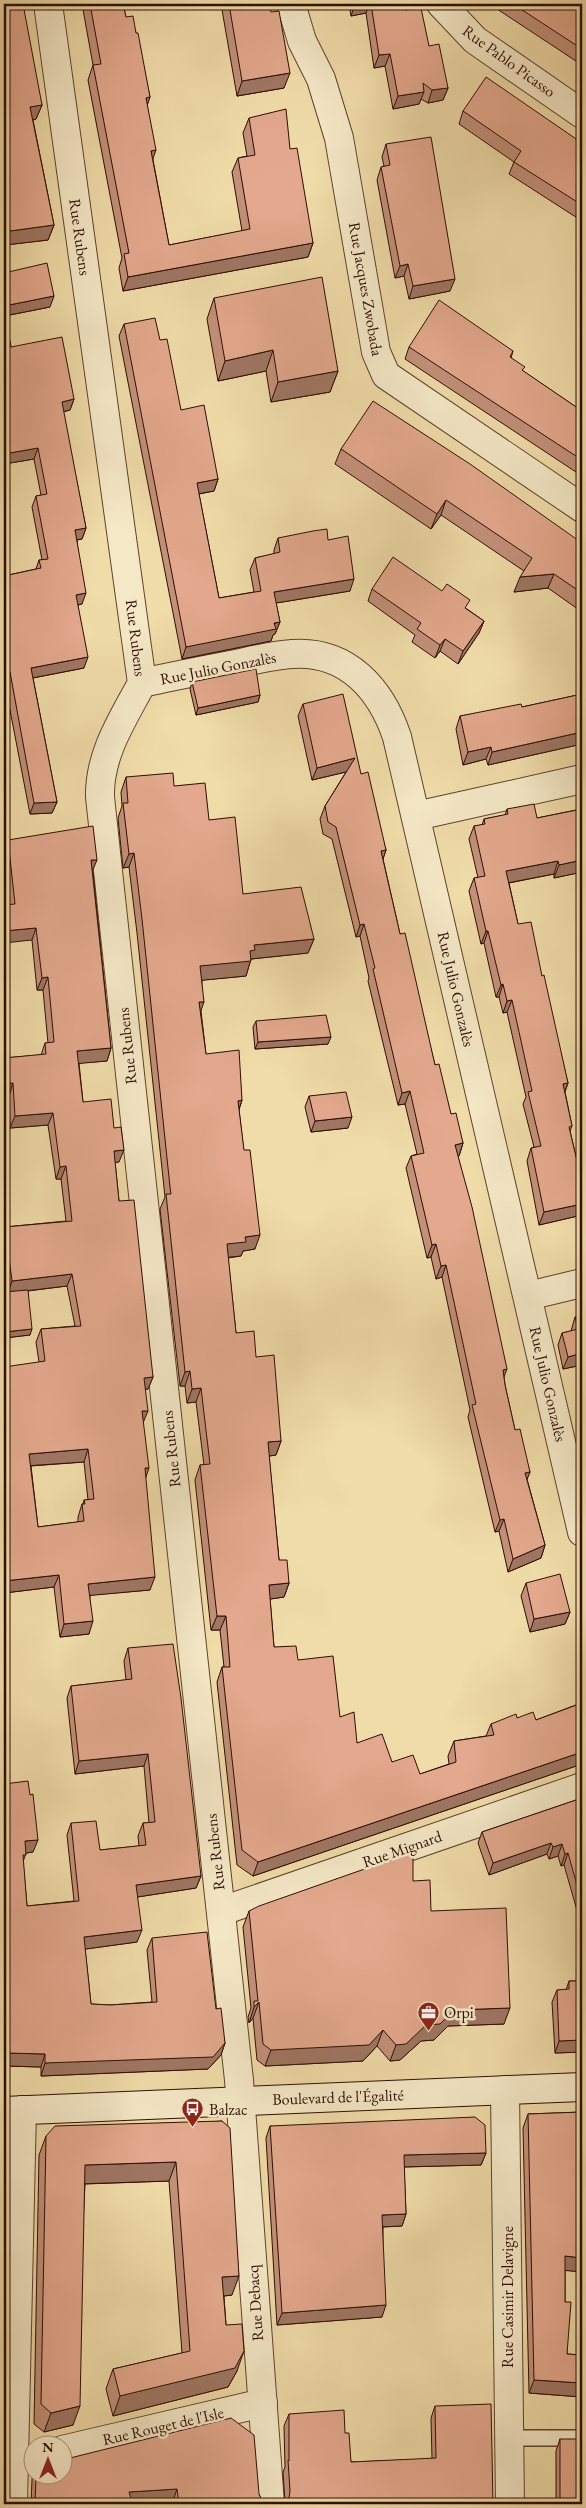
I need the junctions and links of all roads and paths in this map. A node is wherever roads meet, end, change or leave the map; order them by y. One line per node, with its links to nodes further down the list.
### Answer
1 (48, 4): 6 (street, Rue Rubens)
2 (291, 4): 5 (street, Rue Jacques Zwobada)
3 (441, 4): 4 (street, Rue Pablo Picasso)
4 (582, 114)
5 (582, 508)
6 (142, 683): 8 (street, Rue Julio Gonzalès); 13 (street, Rue Rubens)
7 (582, 779): 8 (street)
8 (416, 816): 10 (street, Rue Julio Gonzalès)
9 (582, 1283): 10 (street)
10 (528, 1296): 11 (street, Rue Julio Gonzalès)
11 (582, 1532)
12 (582, 1787): 13 (street, Rue Mignard)
13 (222, 1911): 16 (street, Rue Rubens)
14 (582, 2087): 15 (street, Boulevard de l'Égalité)
15 (505, 2090): 16 (street, Boulevard de l'Égalité); 19 (street, Rue Casimir Delavigne)
16 (240, 2101): 17 (street, Boulevard de l'Égalité); 18 (street, Rue Debacq)
17 (13, 2111): 22 (street)
18 (263, 2403): 21 (street, Rue Rouget de l'Isle); 24 (street, Rue Debacq)
19 (508, 2438): 20 (lane); 25 (street, Rue Casimir Delavigne)
20 (582, 2438)
21 (72, 2448)
22 (17, 2460): 23 (street)
23 (13, 2504)
24 (270, 2504)
25 (510, 2504)

